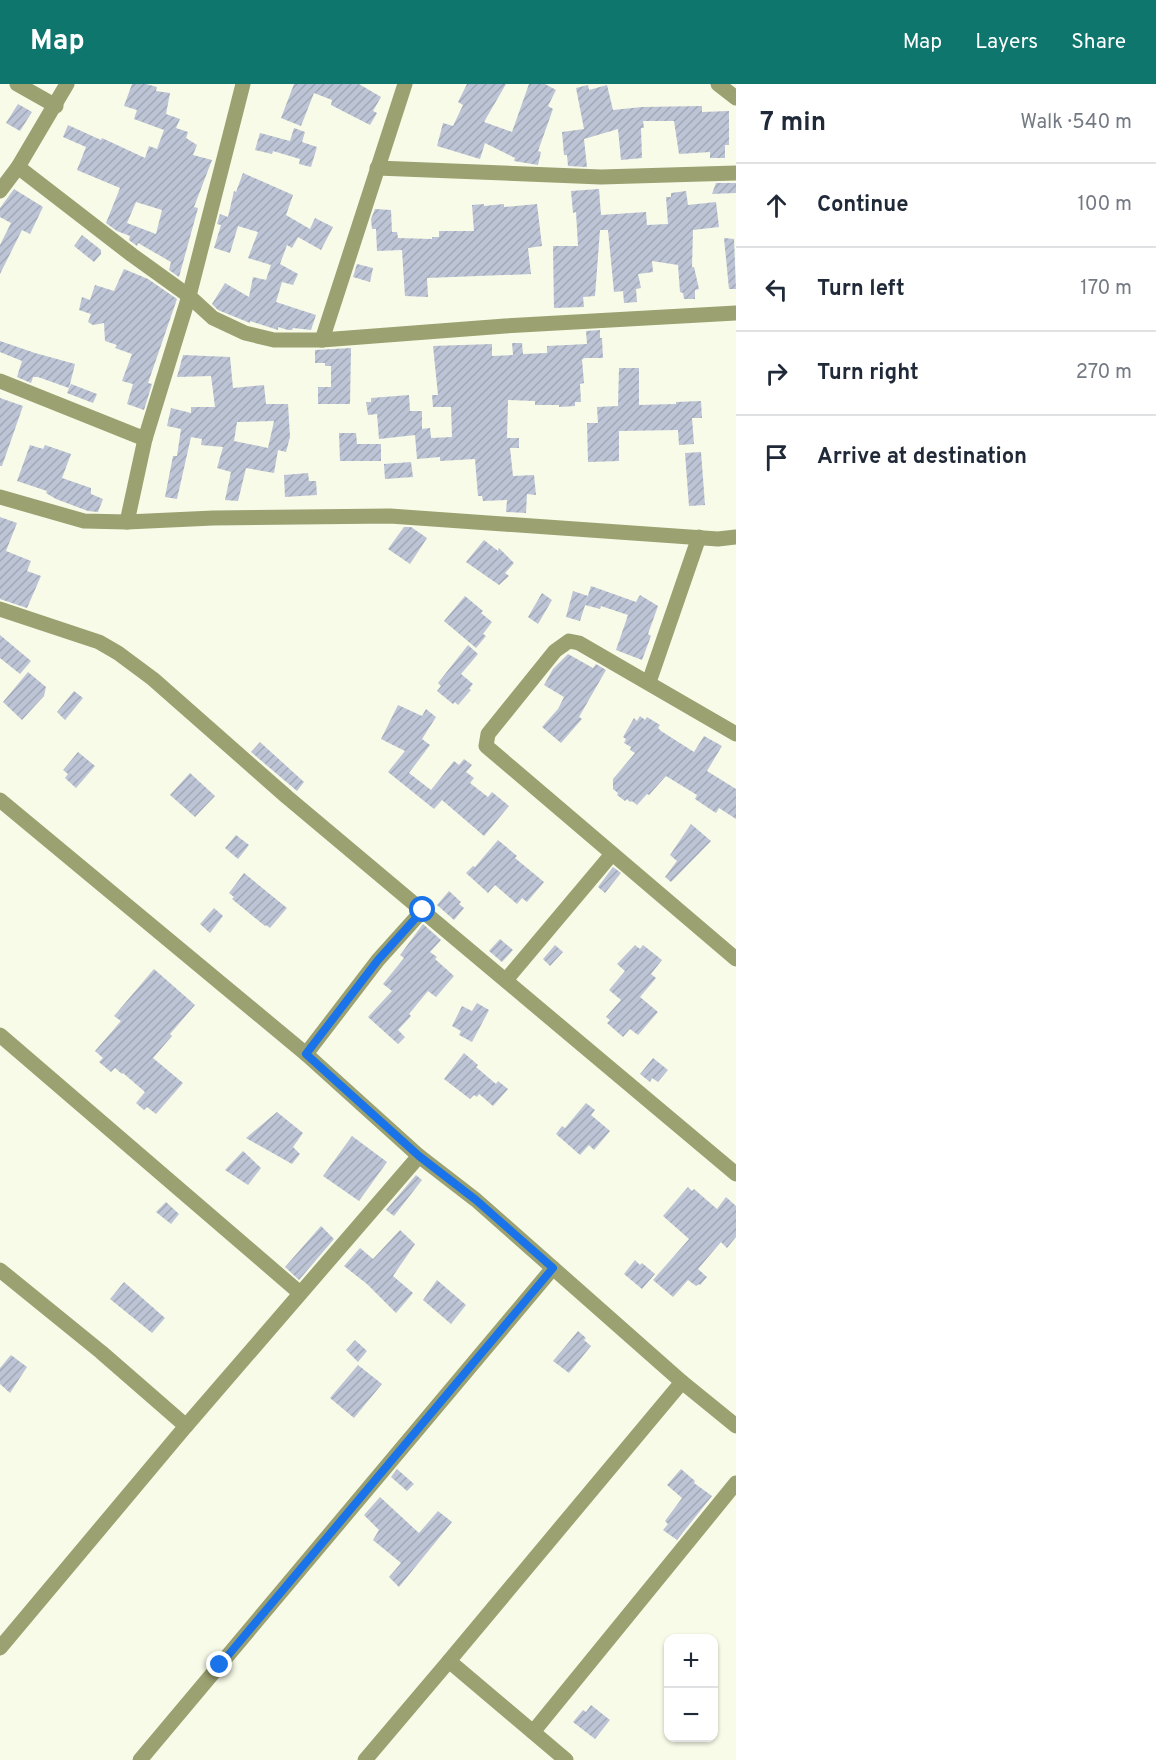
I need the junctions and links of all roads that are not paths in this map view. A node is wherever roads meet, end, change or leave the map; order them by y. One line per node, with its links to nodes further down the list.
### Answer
1 (17, 84): 7 (street)
2 (67, 84): 7 (street)
3 (243, 84): 12 (street)
4 (405, 84): 9 (street)
5 (718, 84): 6 (street)
6 (736, 98)
7 (56, 106): 8 (street)
8 (18, 167): 11 (street); 12 (street)
9 (377, 168): 10 (street); 14 (street)
10 (736, 172)
11 (0, 191)
12 (189, 296): 14 (street); 16 (street)
13 (736, 313): 14 (street)
14 (322, 340)
15 (0, 381): 16 (street)
16 (146, 439): 18 (street)
17 (0, 497): 18 (street)
18 (127, 522): 19 (street)
19 (699, 537): 20 (street); 22 (street)
20 (736, 537)
21 (0, 609): 26 (street)
22 (649, 682): 23 (street); 25 (street)
23 (736, 734)
24 (0, 800): 30 (street)
25 (612, 854): 27 (street); 28 (street)
26 (423, 910): 28 (street); 30 (street)
27 (736, 959)
28 (506, 980): 32 (street)
29 (0, 1035): 35 (street)
30 (306, 1054): 31 (street)
31 (419, 1156): 33 (street); 35 (street)
32 (736, 1174)
33 (553, 1268): 36 (street); 43 (street)
34 (0, 1270): 37 (street)
35 (300, 1293): 37 (street)
36 (682, 1382): 38 (street); 41 (street)
37 (186, 1426): 40 (street)
38 (736, 1426)
39 (736, 1483): 42 (street)
40 (0, 1648)
41 (449, 1661): 42 (street); 44 (street)
42 (533, 1732): 45 (street)
43 (140, 1760)
44 (365, 1760)
45 (566, 1760)

